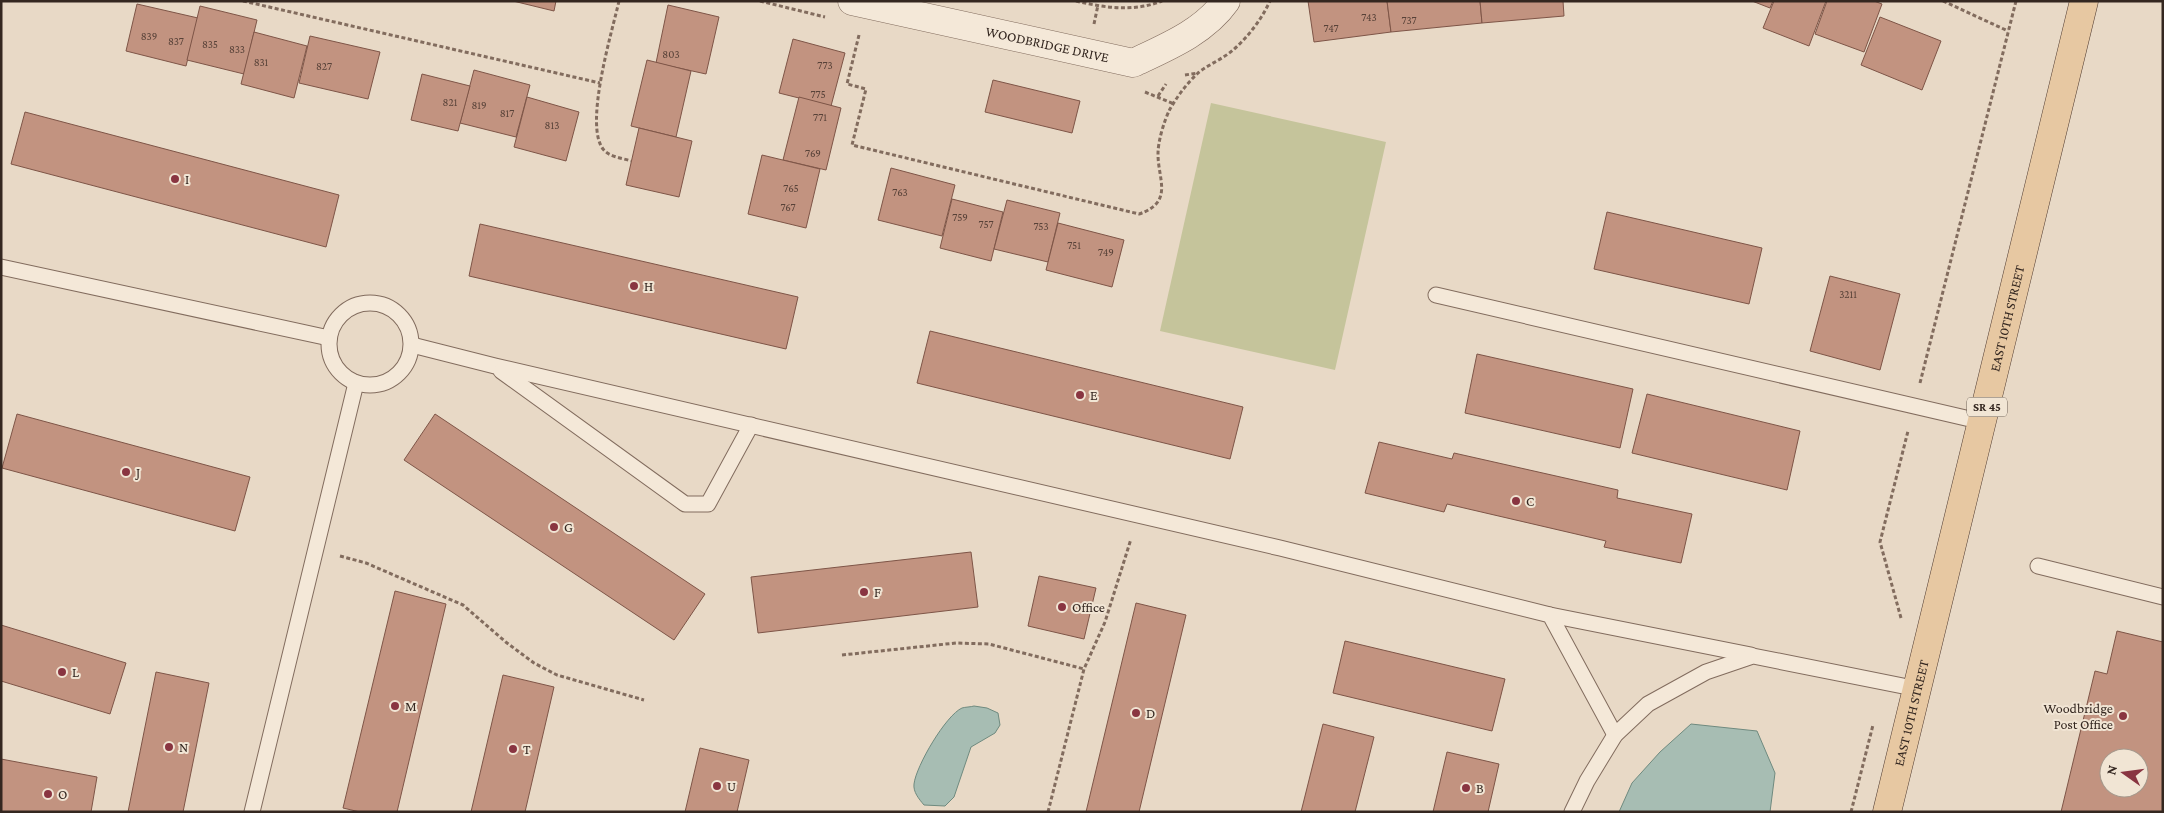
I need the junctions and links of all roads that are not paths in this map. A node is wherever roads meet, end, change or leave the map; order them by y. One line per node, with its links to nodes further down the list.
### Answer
1 (852, 1): 2 (street, WOODBRIDGE DRIVE)
2 (1226, 1)
3 (2084, 1): 10 (main road, EAST 10TH STREET / SR 45)
4 (1, 267): 6 (lane)
5 (1436, 295): 10 (lane)
6 (329, 338): 7 (lane); 9 (lane)
7 (412, 345): 8 (lane); 9 (lane)
8 (495, 366): 11 (lane); 11 (lane)
9 (356, 383): 18 (lane)
10 (1983, 422): 16 (main road, EAST 10TH STREET / SR 45)
11 (751, 425): 14 (lane)
12 (2038, 566): 13 (lane)
13 (2163, 597)
14 (1550, 615): 15 (lane); 17 (lane)
15 (1753, 656): 16 (lane); 17 (lane)
16 (1918, 689): 20 (main road, EAST 10TH STREET / SR 45)
17 (1615, 735): 19 (lane)
18 (252, 812)
19 (1572, 812)
20 (1887, 812)

